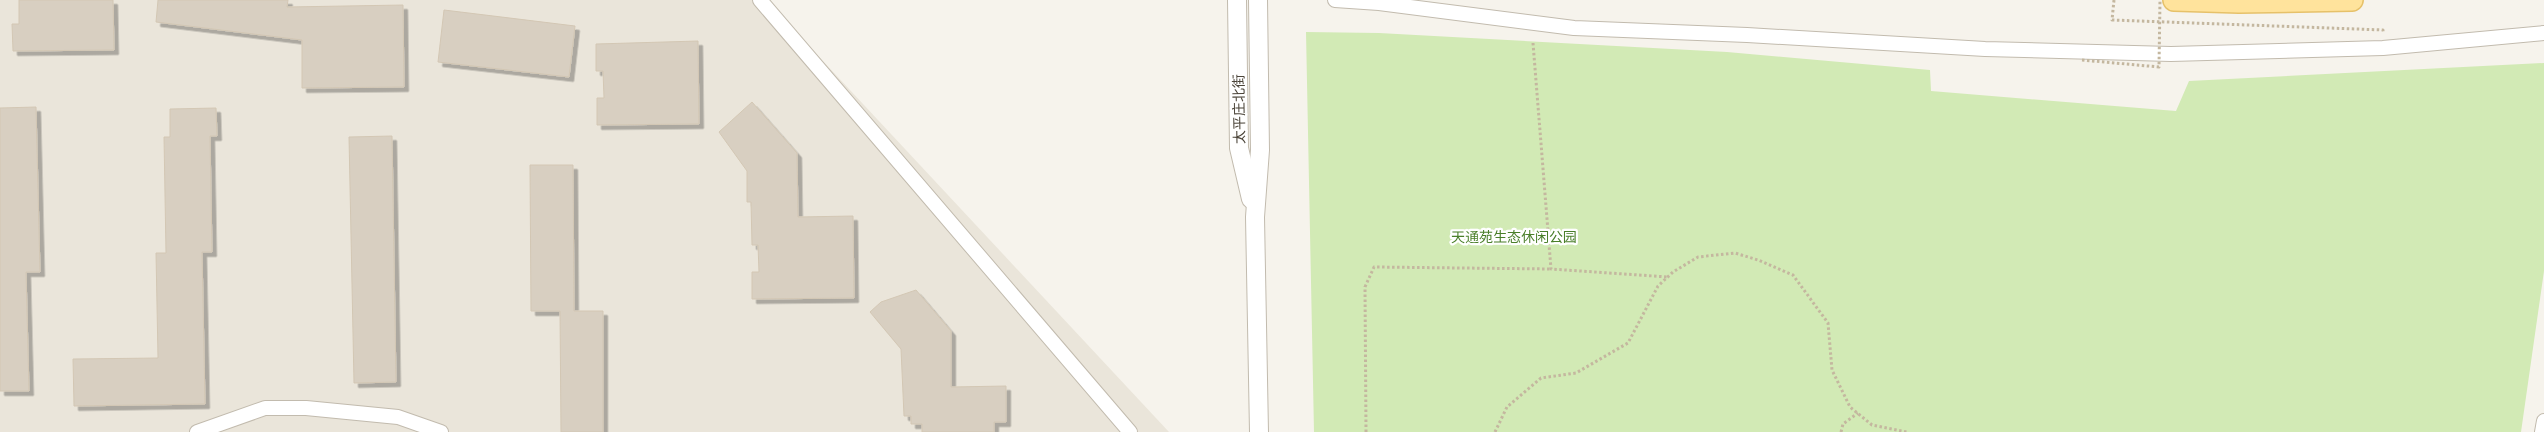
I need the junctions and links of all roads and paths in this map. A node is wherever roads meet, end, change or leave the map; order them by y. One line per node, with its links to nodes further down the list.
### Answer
1 (760, 0): 21 (street)
2 (1238, 0): 14 (street, 太平庄北街)
3 (1258, 0): 14 (street, 太平庄北街)
4 (1335, 0): 11 (street)
5 (2114, 0): 9 (path)
6 (2160, 0): 9 (path, bridge)
7 (2174, 0): 8 (main road)
8 (2352, 0)
9 (2160, 22): 10 (path); 13 (path, bridge)
10 (2383, 30)
11 (2544, 33)
12 (1533, 43): 15 (path)
13 (2082, 60)
14 (1255, 217): 22 (street, 太平庄北街)
15 (1551, 269): 16 (path); 23 (path)
16 (1669, 277): 17 (path); 24 (path)
17 (1858, 414): 25 (path); 26 (path)
18 (2544, 421): 27 (street)
19 (197, 432): 20 (street)
20 (441, 432)
21 (1130, 432)
22 (1259, 432)
23 (1366, 432)
24 (1495, 432)
25 (1841, 432)
26 (1907, 432)
27 (2542, 432)

